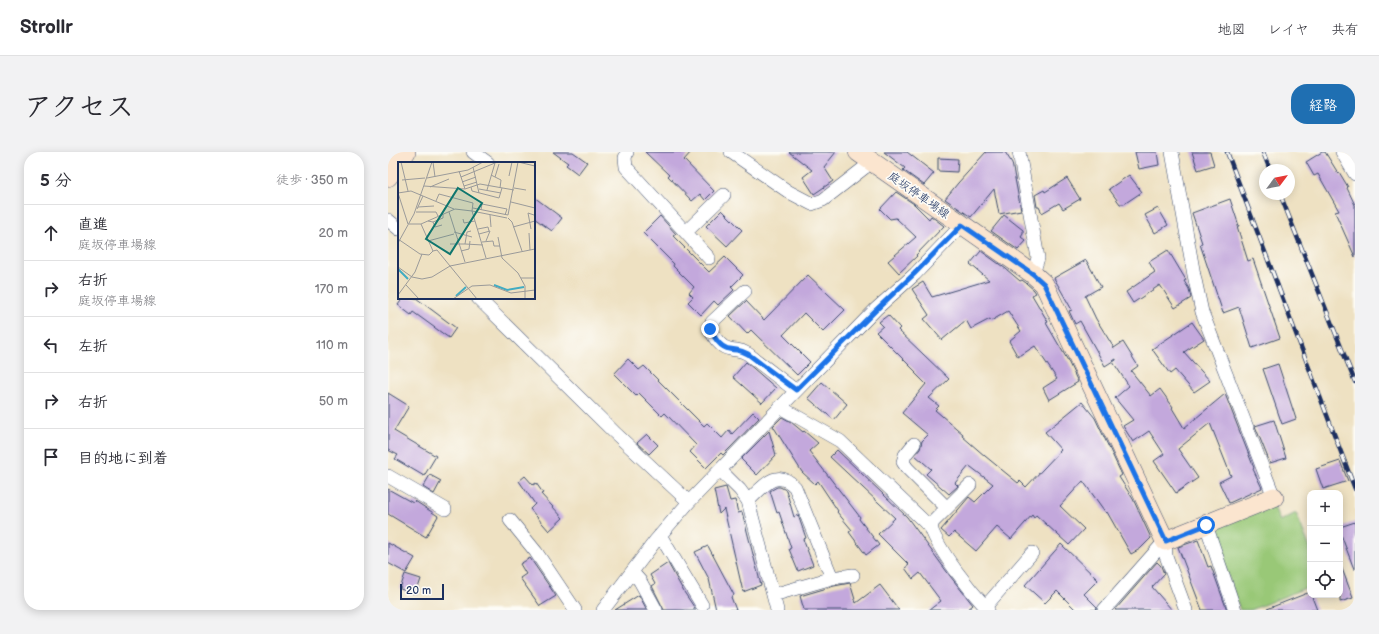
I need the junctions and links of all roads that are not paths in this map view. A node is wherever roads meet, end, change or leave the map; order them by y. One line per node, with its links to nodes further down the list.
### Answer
1 (406, 152): 9 (main road)
2 (473, 152): 10 (street)
3 (627, 152): 18 (street)
4 (730, 152): 8 (street)
5 (1019, 152): 20 (street)
6 (1172, 152): 29 (street)
7 (1342, 152): 12 (street)
8 (864, 156): 16 (main road, 庭坂停車場線)
9 (399, 162)
10 (487, 162)
11 (398, 163): 13 (main road)
12 (1355, 174)
13 (388, 177)
14 (724, 195): 18 (street)
15 (388, 220): 17 (street)
16 (962, 225): 20 (main road, 庭坂停車場線); 23 (street)
17 (398, 228)
18 (686, 232): 19 (street)
19 (709, 258)
20 (1033, 274): 38 (main road, 庭坂停車場線)
21 (745, 291): 23 (street)
22 (479, 299): 31 (street)
23 (796, 390): 24 (street)
24 (780, 407): 26 (street); 36 (street)
25 (914, 444): 32 (street)
26 (720, 470): 30 (street); 31 (street)
27 (388, 476): 33 (street)
28 (970, 485): 32 (street)
29 (1274, 497): 35 (main road)
30 (748, 501): 42 (street); 43 (street)
31 (689, 502): 37 (street)
32 (947, 508): 36 (street)
33 (445, 509)
34 (510, 520): 46 (street)
35 (1206, 525): 38 (main road); 52 (street)
36 (931, 528): 45 (street)
37 (660, 535): 40 (street); 44 (street)
38 (1166, 541): 50 (street); 51 (street)
39 (1032, 553): 45 (street)
40 (632, 572): 47 (street); 48 (street)
41 (853, 575): 42 (street)
42 (832, 578): 43 (street)
43 (773, 595): 49 (street)
44 (702, 605)
45 (987, 608)
46 (575, 610)
47 (603, 610)
48 (656, 610)
49 (777, 610)
50 (1104, 610)
51 (1186, 610)
52 (1235, 610)

